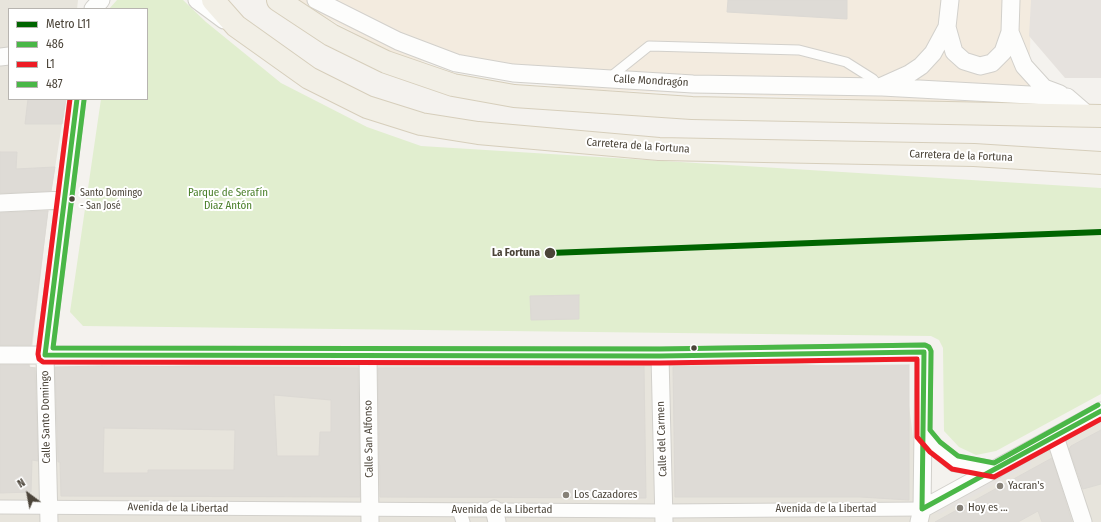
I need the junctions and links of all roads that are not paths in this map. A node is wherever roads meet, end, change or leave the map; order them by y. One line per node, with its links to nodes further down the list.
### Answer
1 (101, 0): 8 (street)
2 (197, 0): 9 (street)
3 (213, 0): 9 (main road, Carretera de la Fortuna)
4 (278, 0): 16 (main road)
5 (316, 0): 12 (street, Calle Mondragón)
6 (950, 0): 10 (street, Calle Mondragón)
7 (1011, 0): 11 (street)
8 (93, 8)
9 (236, 26): 17 (main road, Carretera de la Fortuna)
10 (947, 27): 11 (street); 13 (street, Calle Mondragón)
11 (1010, 32): 14 (street)
12 (608, 79): 13 (street, Calle Mondragón); 13 (lane)
13 (880, 87): 14 (street)
14 (1068, 97): 16 (street)
15 (77, 100): 18 (street, Calle Santo Domingo)
16 (1095, 116)
17 (1101, 163)
18 (64, 200): 19 (street); 21 (street, Calle Santo Domingo)
19 (0, 203)
20 (0, 355): 21 (street)
21 (45, 355): 22 (street); 29 (street, Calle Santo Domingo)
22 (368, 356): 23 (street); 31 (street, Calle San Alfonso)
23 (660, 356): 25 (street); 34 (street, Calle del Carmen)
24 (1101, 411): 26 (street, Avenida de la Libertad)
25 (923, 433): 27 (street); 30 (street)
26 (1055, 437): 27 (street, Avenida de la Libertad); 35 (street)
27 (995, 470): 30 (street, Avenida de la Libertad)
28 (0, 507): 29 (street, Avenida de la Libertad)
29 (49, 514): 31 (street, Avenida de la Libertad)
30 (920, 515): 34 (street, Avenida de la Libertad)
31 (370, 516): 32 (street, Avenida de la Libertad)
32 (461, 516): 33 (street, Avenida de la Libertad)
33 (495, 516): 34 (street, Avenida de la Libertad)
34 (664, 516)
35 (1083, 522)

